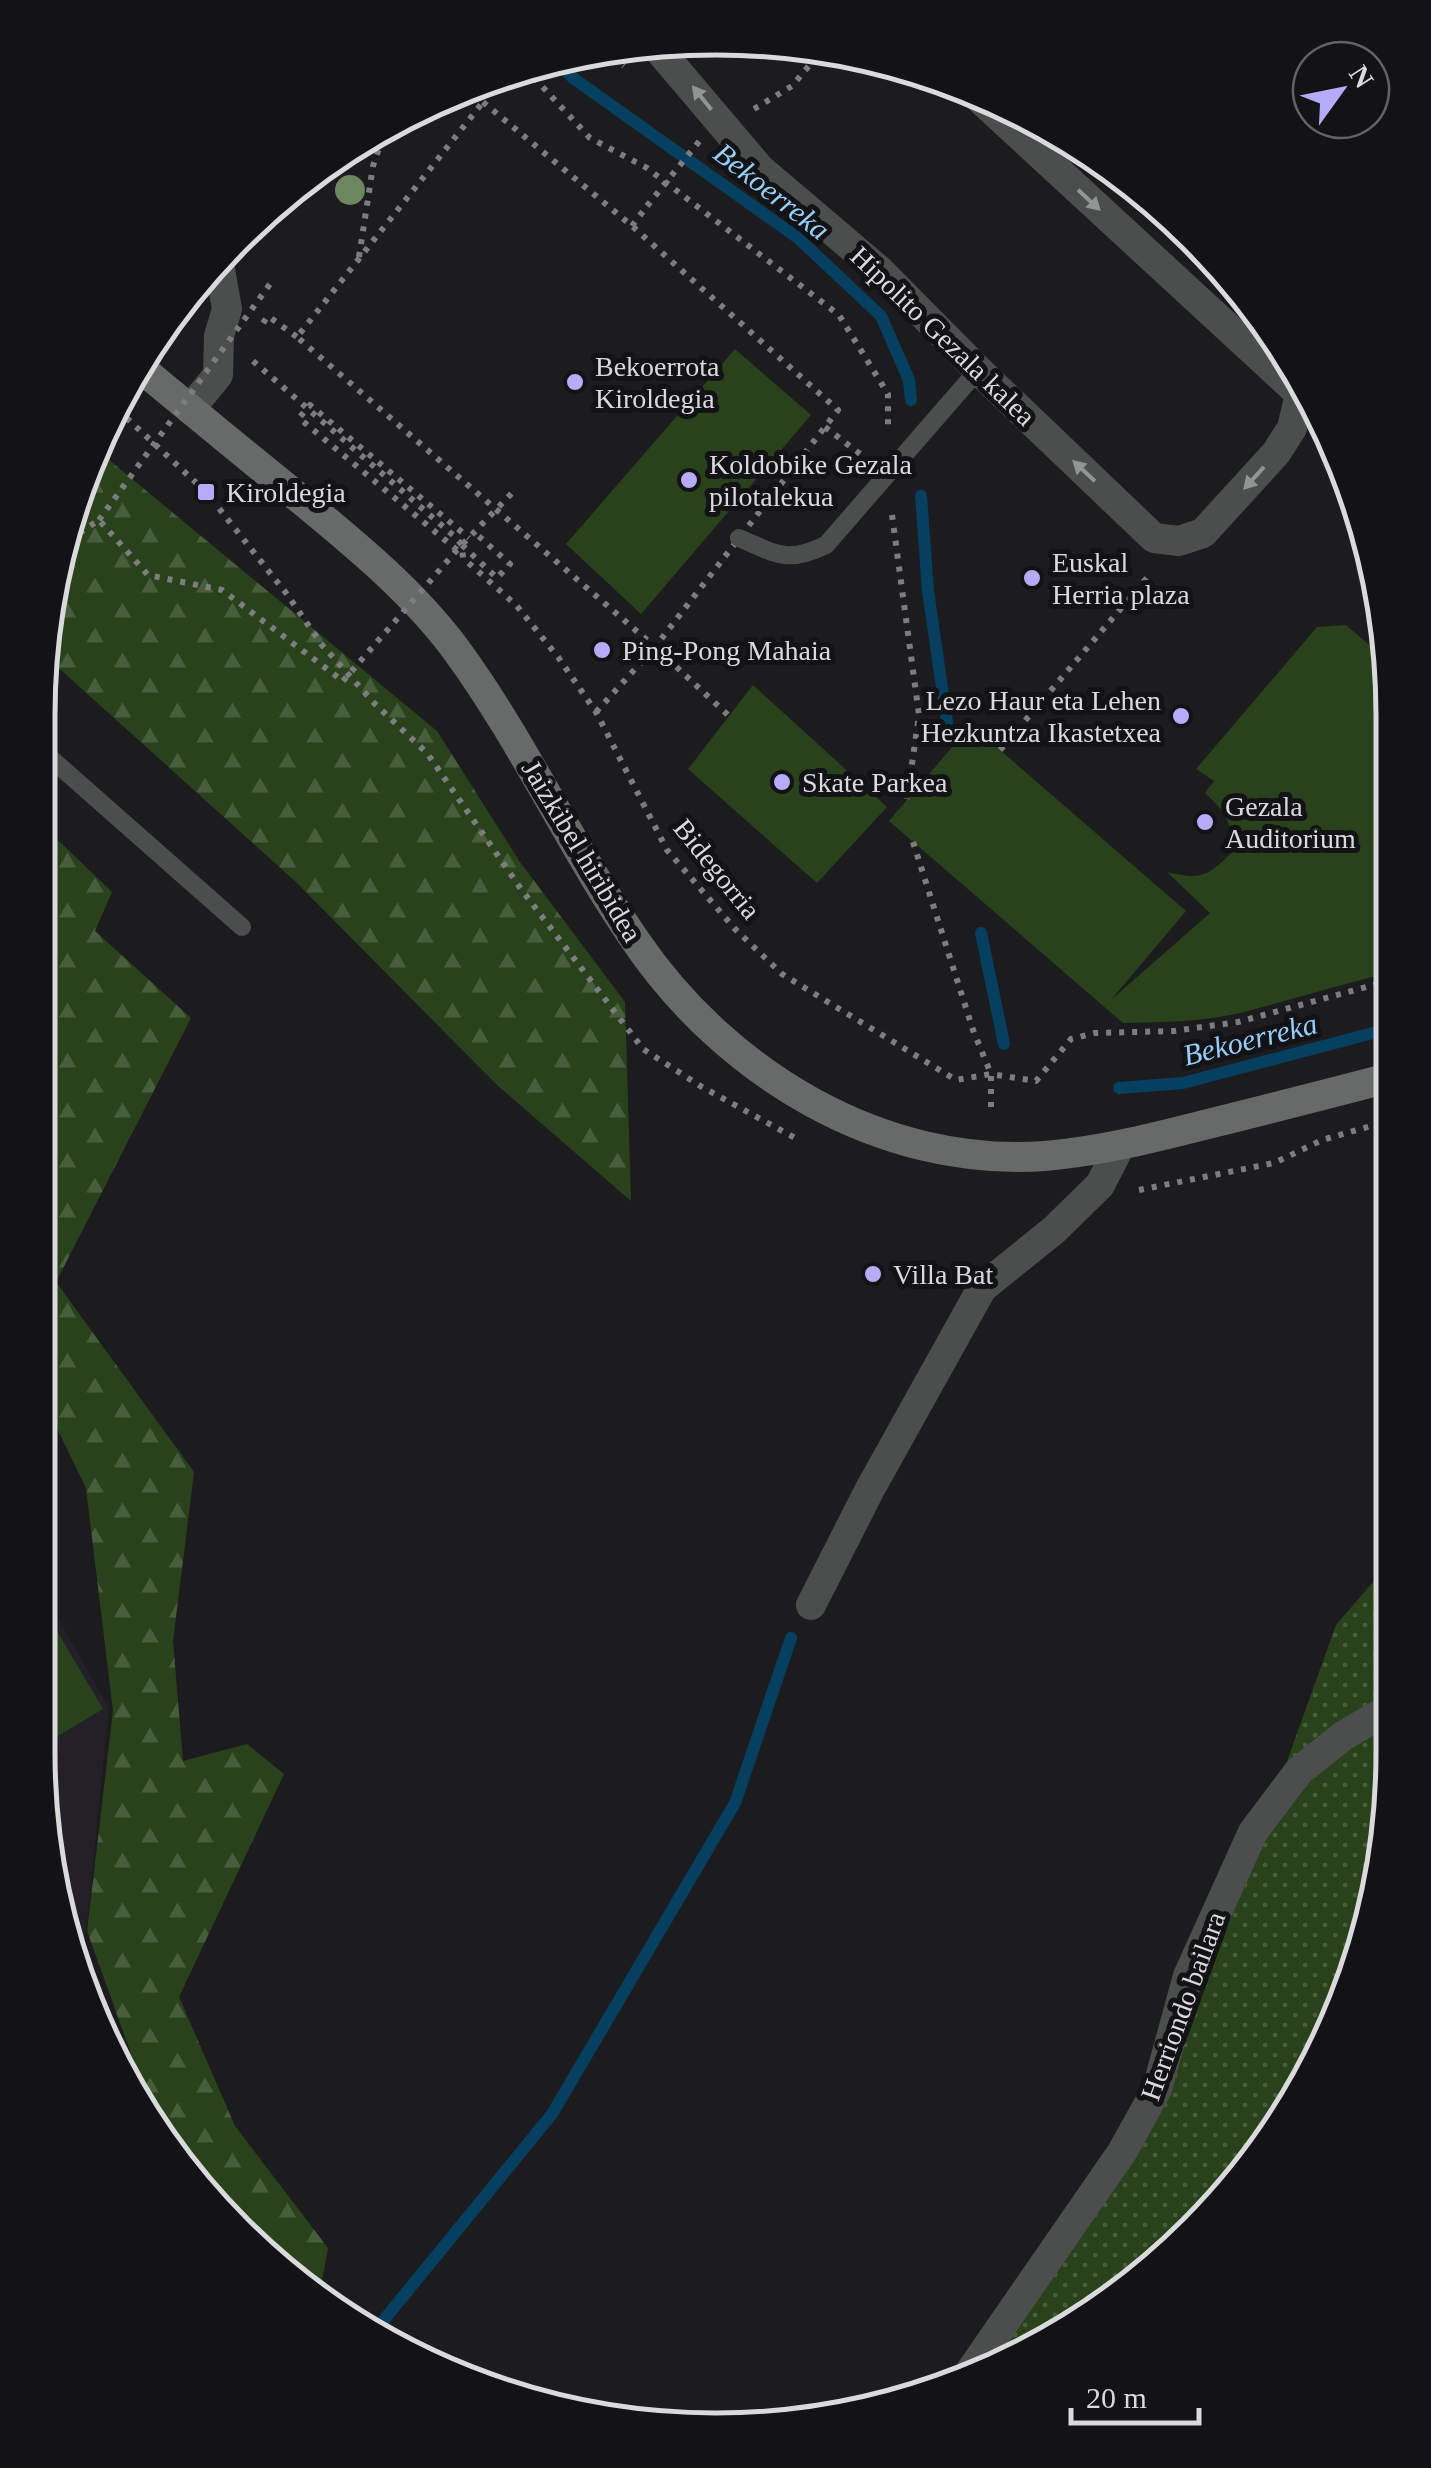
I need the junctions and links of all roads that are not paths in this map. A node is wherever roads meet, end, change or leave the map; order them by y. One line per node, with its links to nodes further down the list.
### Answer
1 (667, 57): 4 (street, Hipolito Gezala kalea, one-way to 1)
2 (1004, 121): 6 (street, Hipolito Gezala kalea, one-way to 6)
3 (221, 277): 8 (street)
4 (978, 370): 7 (street, Hipolito Gezala kalea, one-way to 4); 9 (lane)
5 (149, 375): 8 (main road, Jaizkibel hiribidea)
6 (1285, 380)
7 (1298, 404)
8 (190, 409): 13 (main road, Jaizkibel hiribidea)
9 (739, 538)
10 (55, 762): 11 (lane)
11 (242, 926)
12 (1376, 1081): 13 (main road, Jaizkibel hiribidea)
13 (1120, 1146): 14 (street)
14 (810, 1605)
15 (1376, 1716): 16 (street, Herriondo bailara)
16 (981, 2357)

